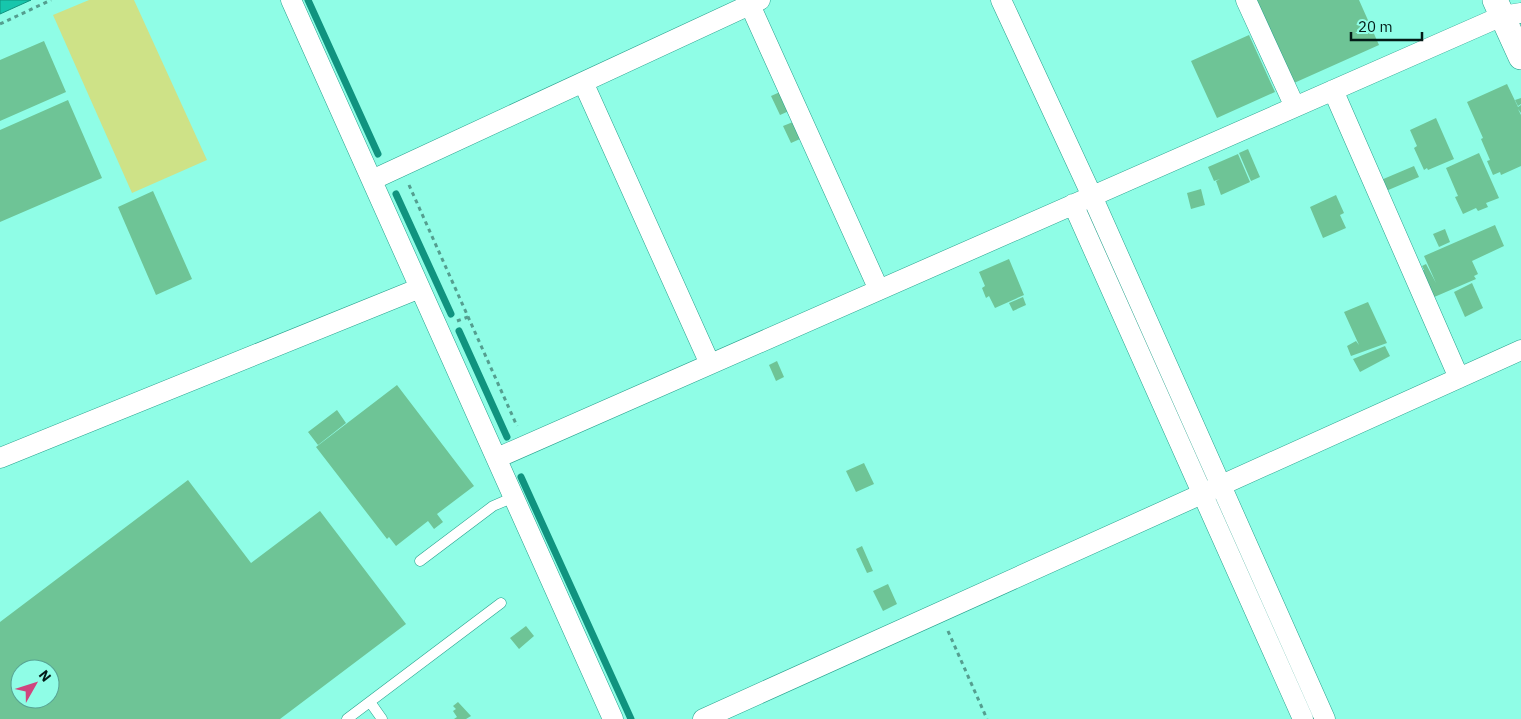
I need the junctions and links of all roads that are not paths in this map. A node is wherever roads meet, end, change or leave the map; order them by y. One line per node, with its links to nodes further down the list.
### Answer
1 (291, 0): 10 (street)
2 (1001, 0): 11 (street)
3 (1246, 0): 9 (street)
4 (755, 2): 7 (street); 14 (street)
5 (1506, 10): 6 (street); 8 (street)
6 (1521, 58)
7 (583, 82): 10 (street); 16 (street)
8 (1333, 90): 9 (street); 17 (street)
9 (1295, 107): 11 (street)
10 (372, 180): 13 (street)
11 (1092, 196): 12 (street); 20 (street)
12 (1073, 204): 14 (street); 21 (street)
13 (420, 288): 18 (street); 19 (street)
14 (879, 290): 16 (street)
15 (1521, 350): 17 (street)
16 (710, 364): 19 (street)
17 (1459, 378): 20 (street)
18 (0, 458)
19 (497, 458): 22 (street)
20 (1221, 485): 21 (street); 31 (street)
21 (1203, 494): 29 (street); 30 (street)
22 (514, 497): 23 (lane); 28 (street)
23 (420, 561)
24 (501, 604): 25 (lane)
25 (370, 702): 26 (lane); 27 (lane)
26 (347, 719)
27 (382, 719)
28 (613, 719)
29 (703, 719)
30 (1303, 719)
31 (1325, 719)

